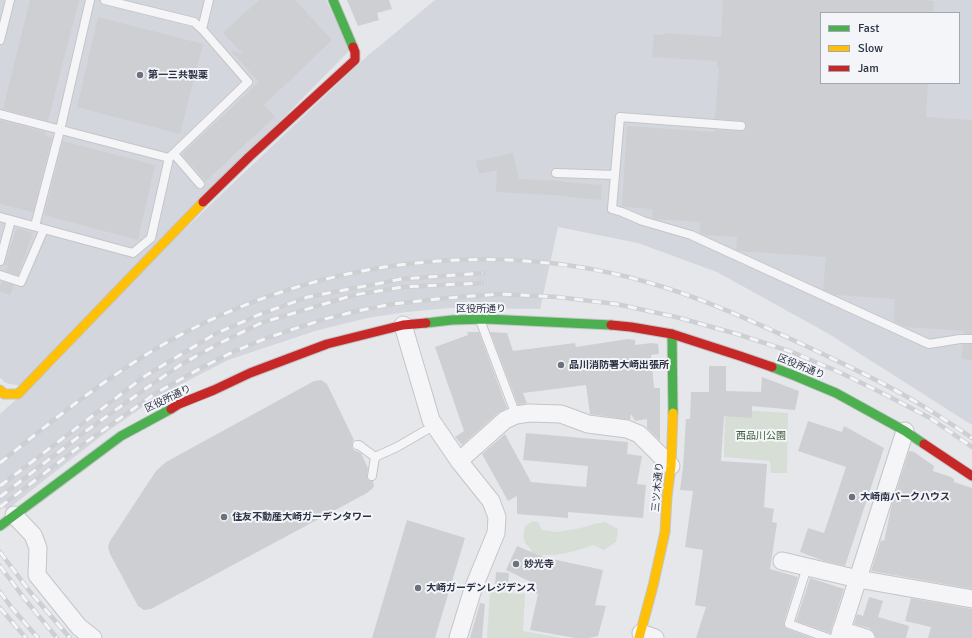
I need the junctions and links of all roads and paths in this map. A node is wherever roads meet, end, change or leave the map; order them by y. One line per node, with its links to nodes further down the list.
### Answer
1 (10, 0): 7 (lane)
2 (90, 0): 10 (lane)
3 (105, 0): 6 (lane)
4 (209, 0): 6 (lane)
5 (333, 0): 25 (street)
6 (202, 29): 11 (lane)
7 (0, 40)
8 (0, 114): 10 (lane)
9 (741, 126): 13 (lane)
10 (60, 130): 11 (lane); 17 (lane)
11 (171, 156): 14 (lane); 18 (lane)
12 (556, 173): 13 (lane)
13 (615, 175): 24 (lane)
14 (200, 184)
15 (0, 217): 16 (lane)
16 (11, 220): 17 (lane); 19 (lane)
17 (36, 226): 18 (lane)
18 (44, 229): 20 (lane)
19 (0, 261)
20 (0, 275)
21 (479, 319): 22 (street, 区役所通り); 23 (street, 区役所通り); 26 (lane)
22 (403, 325): 27 (street); 35 (street, 区役所通り)
23 (672, 334): 28 (street, 区役所通り); 32 (street, 三ツ木通り)
24 (972, 339)
25 (0, 390)
26 (516, 415): 31 (street); 32 (street)
27 (434, 425): 30 (lane); 31 (street)
28 (905, 431): 33 (street, 区役所通り); 38 (street)
29 (357, 445): 30 (lane)
30 (375, 457): 34 (lane)
31 (459, 461): 43 (street)
32 (671, 466): 41 (street, 三ツ木通り)
33 (972, 475)
34 (372, 476)
35 (6, 523): 42 (street)
36 (782, 562): 37 (street)
37 (807, 567): 38 (street); 40 (lane)
38 (858, 579): 39 (street); 40 (street)
39 (972, 599)
40 (836, 635): 44 (street)
41 (645, 636)
42 (94, 638)
43 (458, 638)
44 (866, 638)

